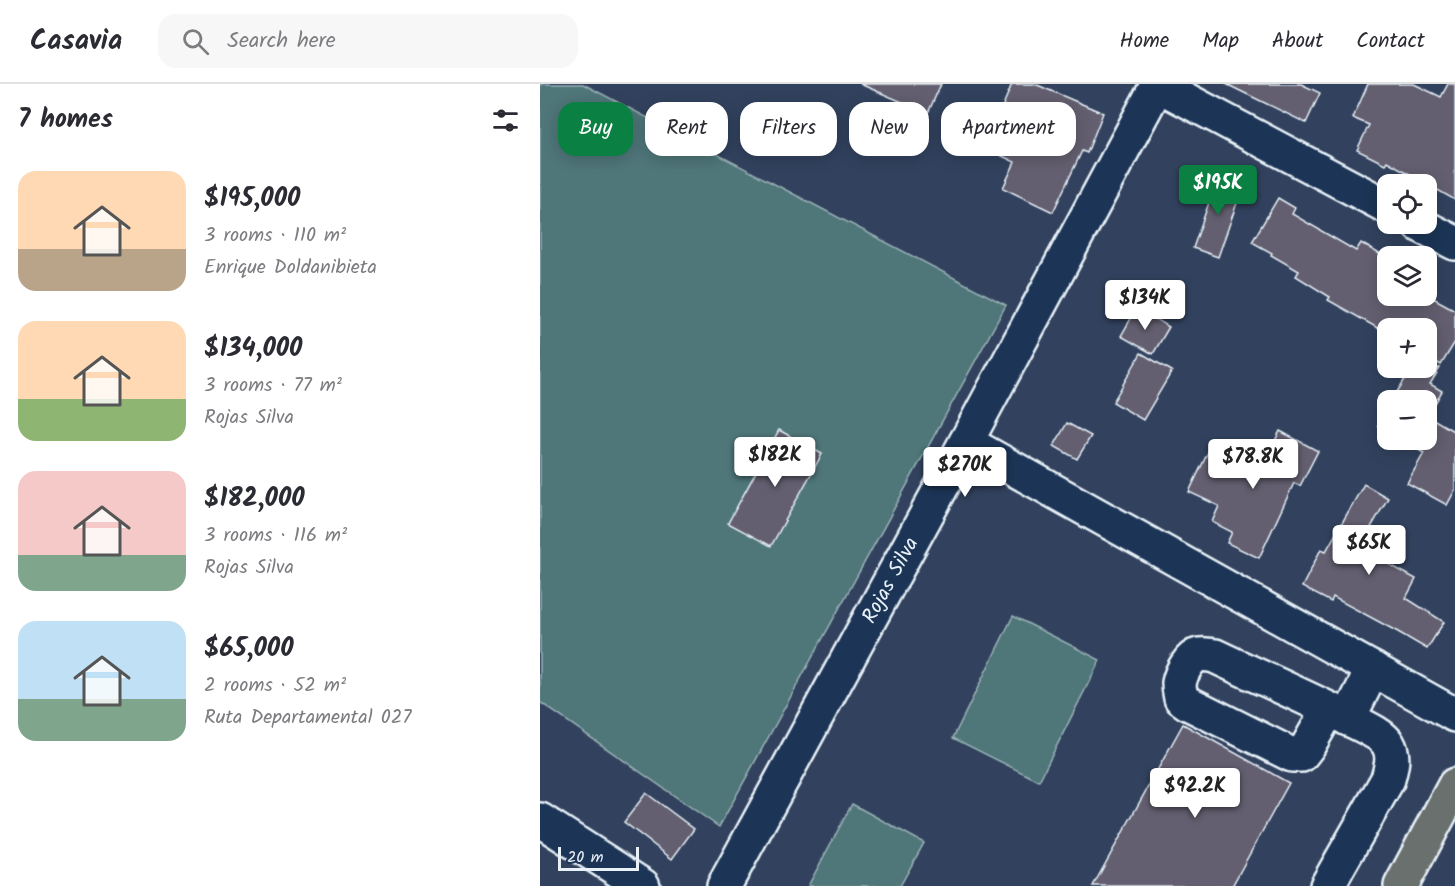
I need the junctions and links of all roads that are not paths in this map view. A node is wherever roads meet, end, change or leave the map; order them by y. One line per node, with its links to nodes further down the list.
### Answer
1 (1157, 84): 2 (street); 5 (street, Rojas Silva)
2 (1377, 201)
3 (1437, 234): 4 (street)
4 (1455, 243)
5 (966, 442): 6 (street); 11 (street, Rojas Silva)
6 (1373, 669): 7 (street); 12 (street)
7 (1455, 715)
8 (1455, 785): 13 (main road)
9 (540, 820): 10 (street)
10 (643, 886)
11 (724, 886)
12 (1327, 886)
13 (1401, 886)

